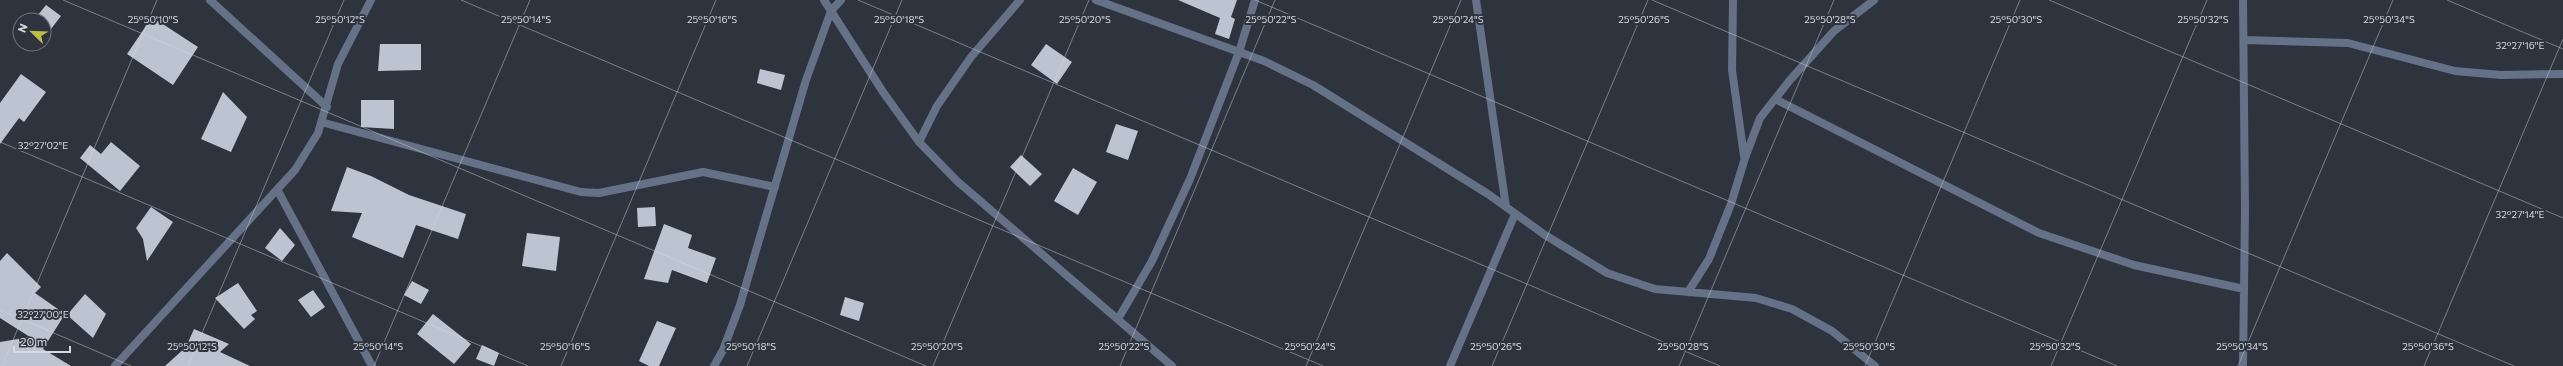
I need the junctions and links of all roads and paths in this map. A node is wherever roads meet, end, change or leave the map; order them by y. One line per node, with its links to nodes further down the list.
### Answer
1 (210, 0): 17 (street)
2 (370, 0): 17 (street)
3 (824, 0): 12 (street)
4 (841, 0): 12 (street)
5 (1020, 0): 19 (street)
6 (1096, 0): 14 (street)
7 (1255, 0): 14 (street)
8 (1476, 0): 23 (street)
9 (1733, 0): 20 (street)
10 (1874, 0): 16 (street)
11 (2243, 0): 13 (street)
12 (831, 11): 19 (street); 21 (street)
13 (2244, 40): 15 (street); 25 (street)
14 (1239, 52): 23 (street); 27 (street)
15 (2563, 74)
16 (1775, 99): 20 (street); 25 (street)
17 (327, 107): 18 (street)
18 (322, 122): 21 (street); 22 (street)
19 (919, 142): 27 (street)
20 (1745, 158): 26 (street)
21 (774, 187): 30 (street)
22 (278, 192): 28 (street); 29 (street)
23 (1506, 207): 24 (street)
24 (1516, 214): 26 (street); 32 (street)
25 (2244, 289): 34 (street)
26 (1688, 292): 33 (street)
27 (1118, 318): 31 (street)
28 (115, 366)
29 (372, 366)
30 (714, 366)
31 (1172, 366)
32 (1450, 366)
33 (1875, 366)
34 (2243, 366)

